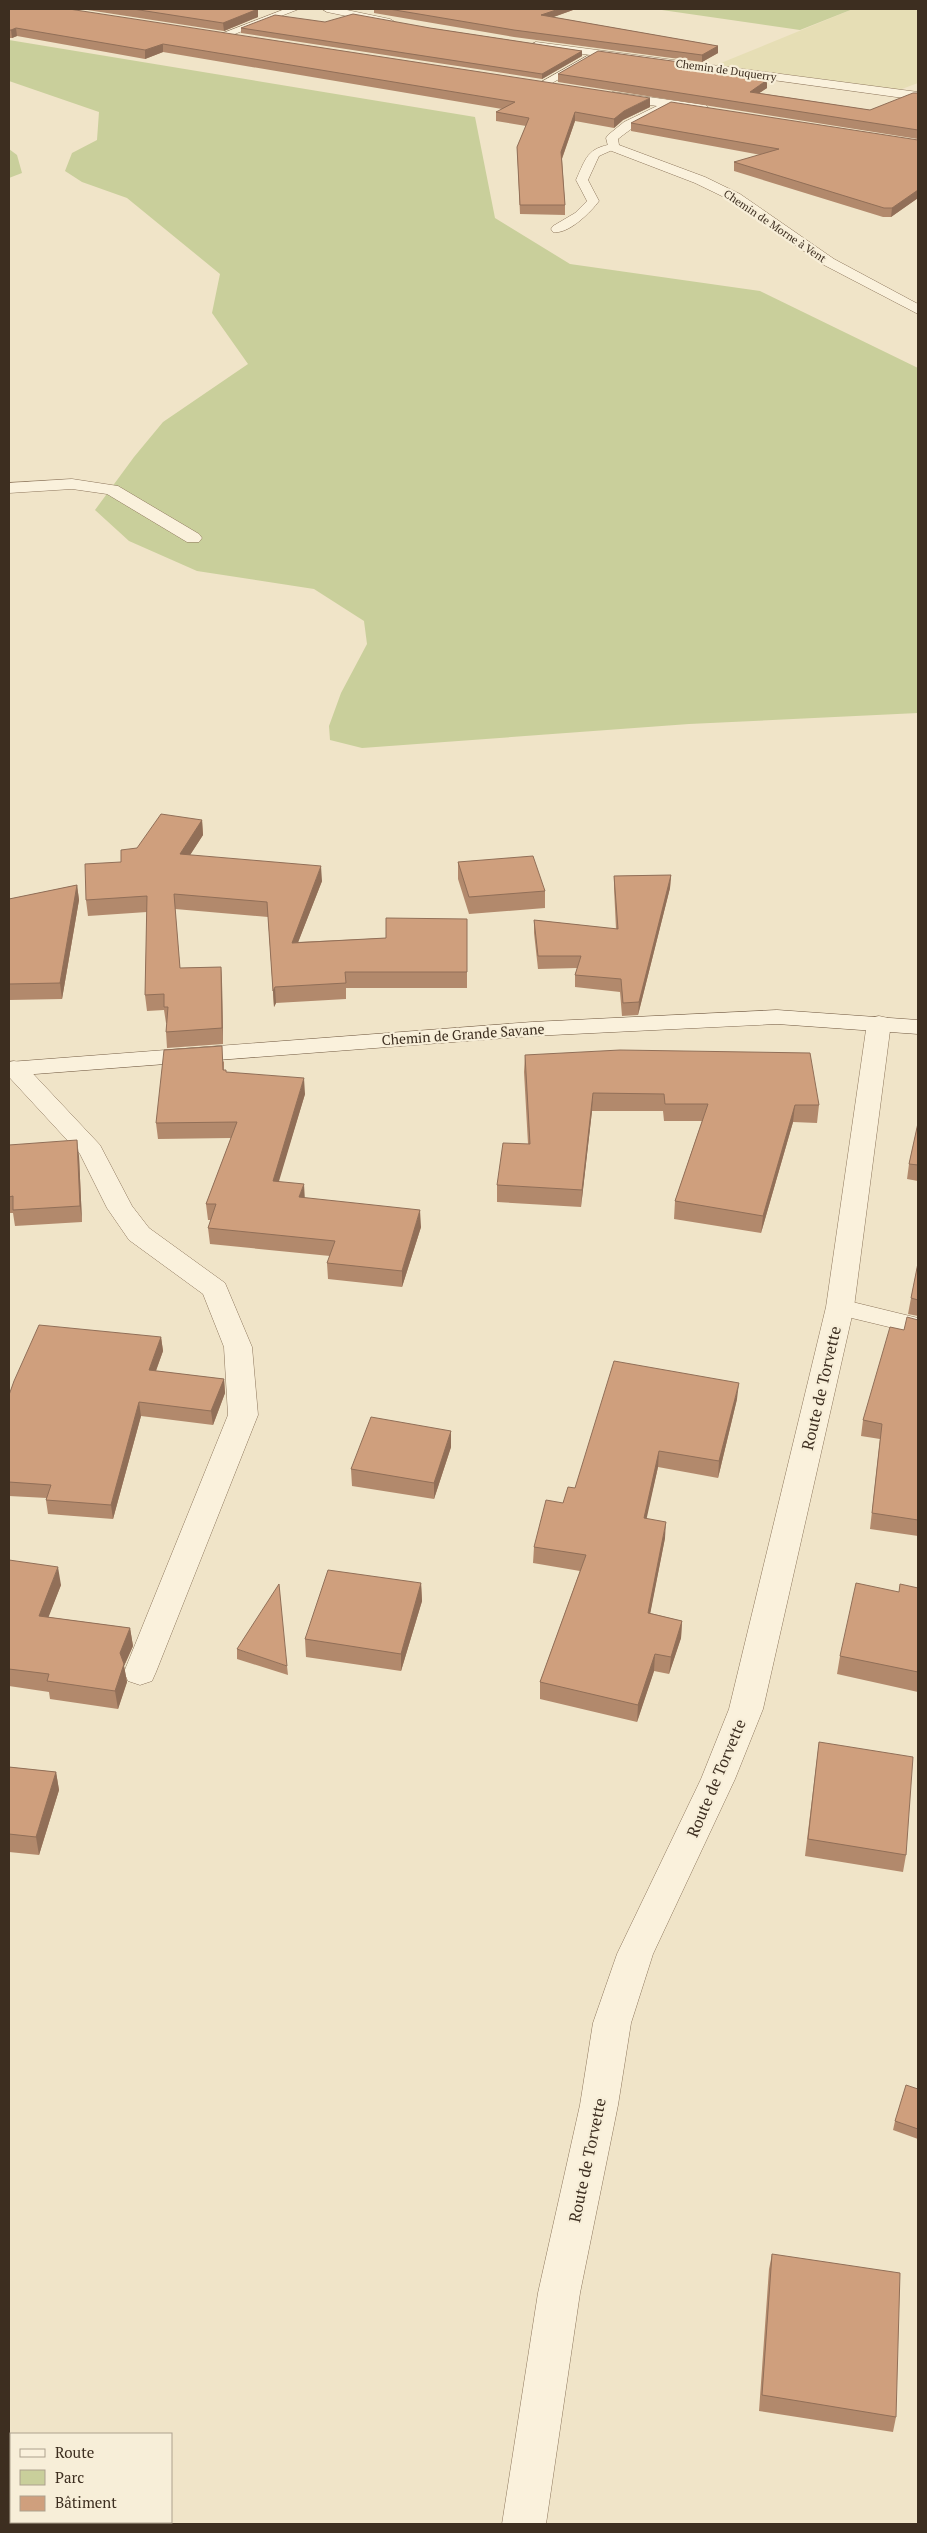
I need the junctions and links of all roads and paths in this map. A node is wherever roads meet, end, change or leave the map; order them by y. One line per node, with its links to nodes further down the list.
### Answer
1 (294, 9): 4 (lane)
2 (327, 9): 3 (street)
3 (405, 25)
4 (219, 34): 5 (street)
5 (252, 39)
6 (524, 43): 7 (street, Chemin de Duquerry)
7 (598, 52): 8 (lane); 11 (street, Chemin de Duquerry)
8 (536, 84): 9 (street)
9 (560, 88)
10 (599, 94): 12 (street)
11 (918, 96)
12 (667, 105): 13 (street); 14 (street)
13 (713, 110)
14 (613, 147): 15 (lane); 17 (street, Chemin de Morne à Vent)
15 (557, 229)
16 (909, 287): 17 (street)
17 (883, 291): 18 (street, Chemin de Morne à Vent)
18 (918, 310)
19 (9, 488): 20 (street)
20 (193, 538)
21 (878, 1023): 22 (street, Chemin de Grande Savane); 23 (street, Chemin de Grande Savane); 24 (street, Route de Torvette)
22 (918, 1027)
23 (10, 1074): 26 (street)
24 (840, 1307): 25 (lane); 27 (street, Route de Torvette)
25 (918, 1326)
26 (140, 1672)
27 (524, 2524)

